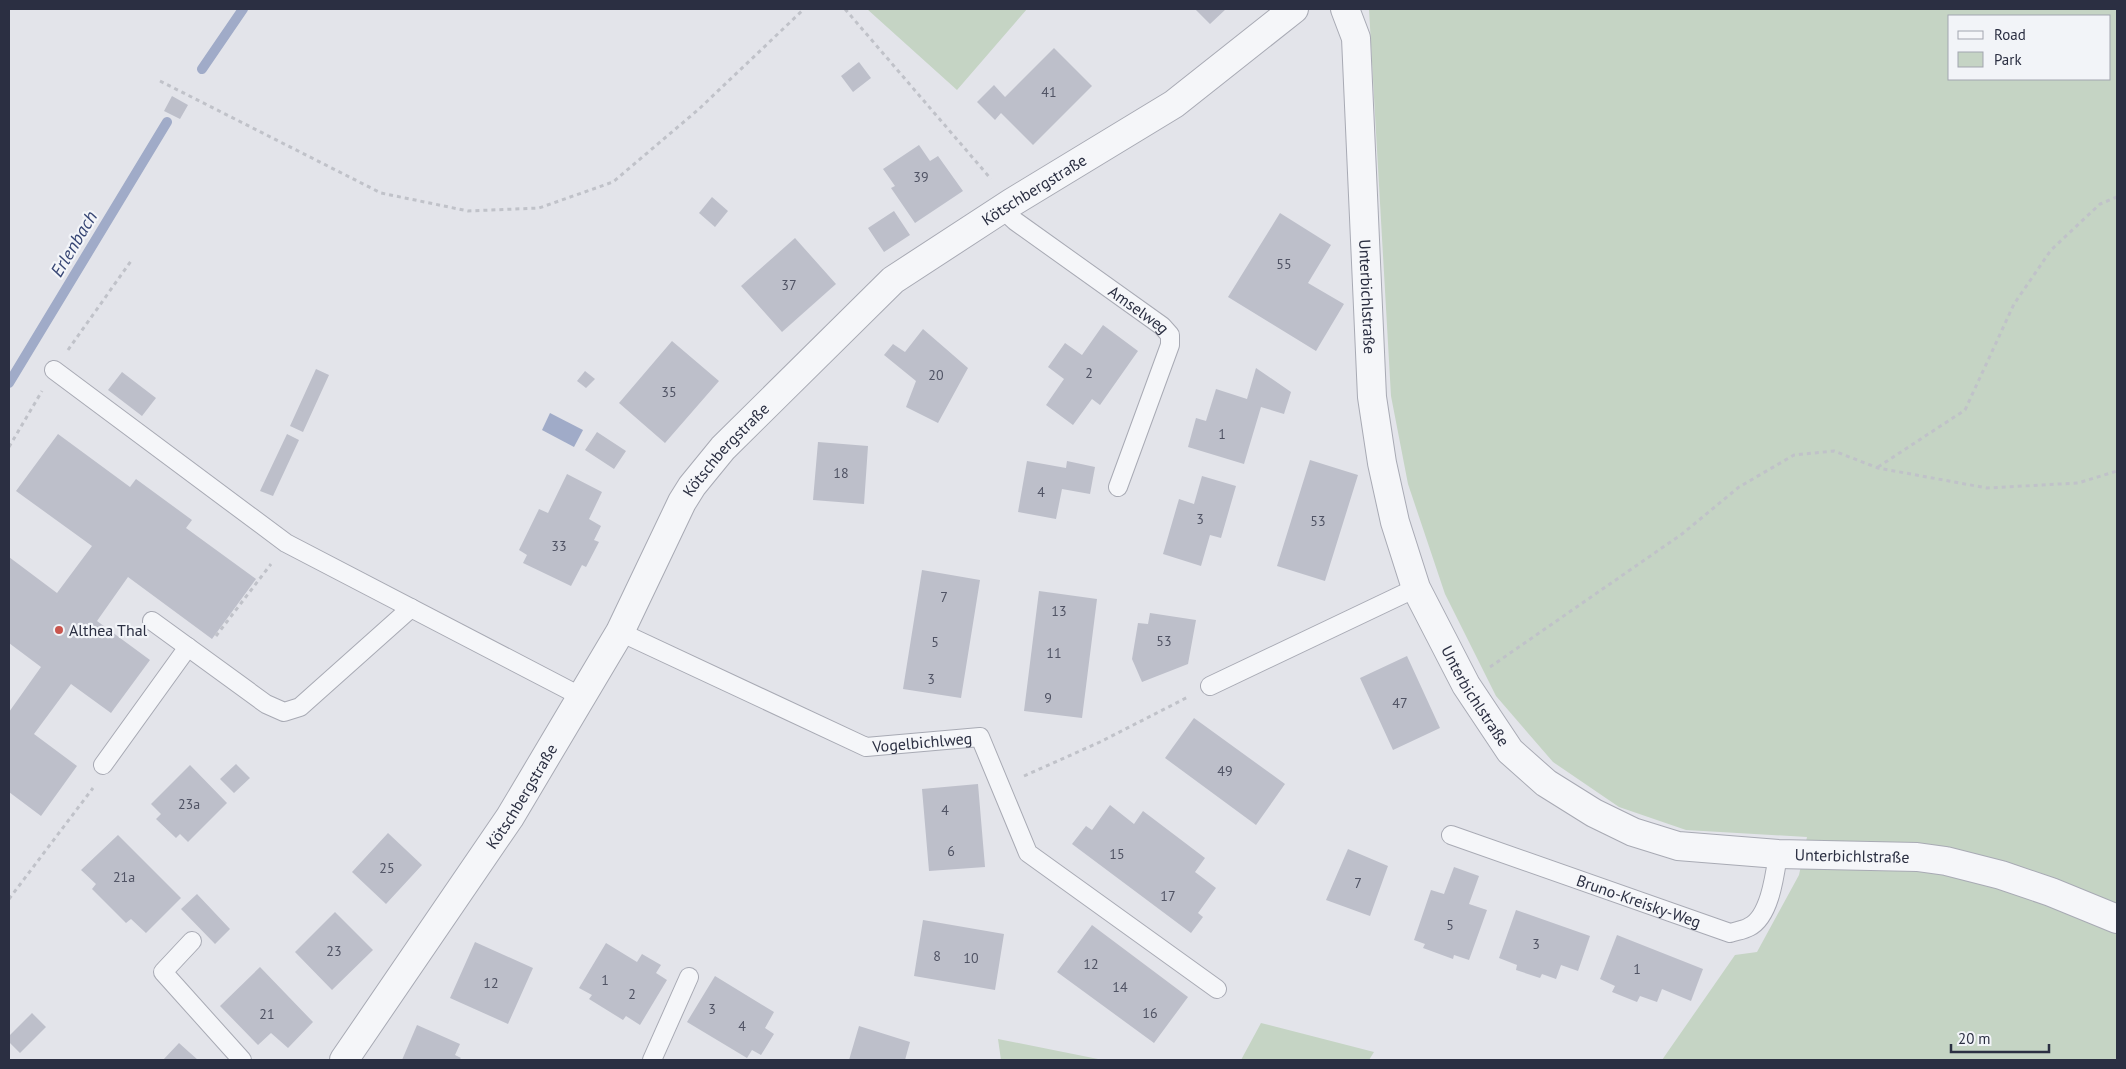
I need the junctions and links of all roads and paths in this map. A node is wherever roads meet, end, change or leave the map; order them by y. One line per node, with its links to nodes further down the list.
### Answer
1 (804, 9): 5 (path)
2 (845, 9): 7 (path)
3 (1294, 9): 7 (street, Kötschbergstraße)
4 (1345, 9): 13 (street, Unterbichlstraße)
5 (160, 81)
6 (2117, 197): 9 (path)
7 (1006, 206): 11 (lane, Amselweg); 16 (street, Kötschbergstraße)
8 (54, 370): 12 (lane)
9 (1878, 468): 10 (path); 18 (path)
10 (2117, 471)
11 (1118, 487)
12 (286, 543): 14 (lane); 17 (path)
13 (1416, 588): 18 (street, Unterbichlstraße); 19 (lane)
14 (411, 608): 17 (lane); 20 (lane)
15 (152, 621): 17 (lane)
16 (620, 632): 20 (street, Kötschbergstraße); 22 (lane, Vogelbichlweg)
17 (194, 652): 21 (lane)
18 (1466, 685): 24 (street, Unterbichlstraße)
19 (1210, 686): 22 (path)
20 (582, 697): 31 (street, Kötschbergstraße)
21 (102, 765): 25 (path)
22 (1001, 786): 29 (lane, Vogelbichlweg)
23 (1451, 835): 24 (lane, Bruno-Kreisky-Weg)
24 (1778, 854): 26 (street, Unterbichlstraße)
25 (9, 899)
26 (2117, 919)
27 (192, 941): 30 (lane)
28 (689, 977): 32 (lane)
29 (1217, 989)
30 (242, 1060)
31 (344, 1060)
32 (652, 1060)

